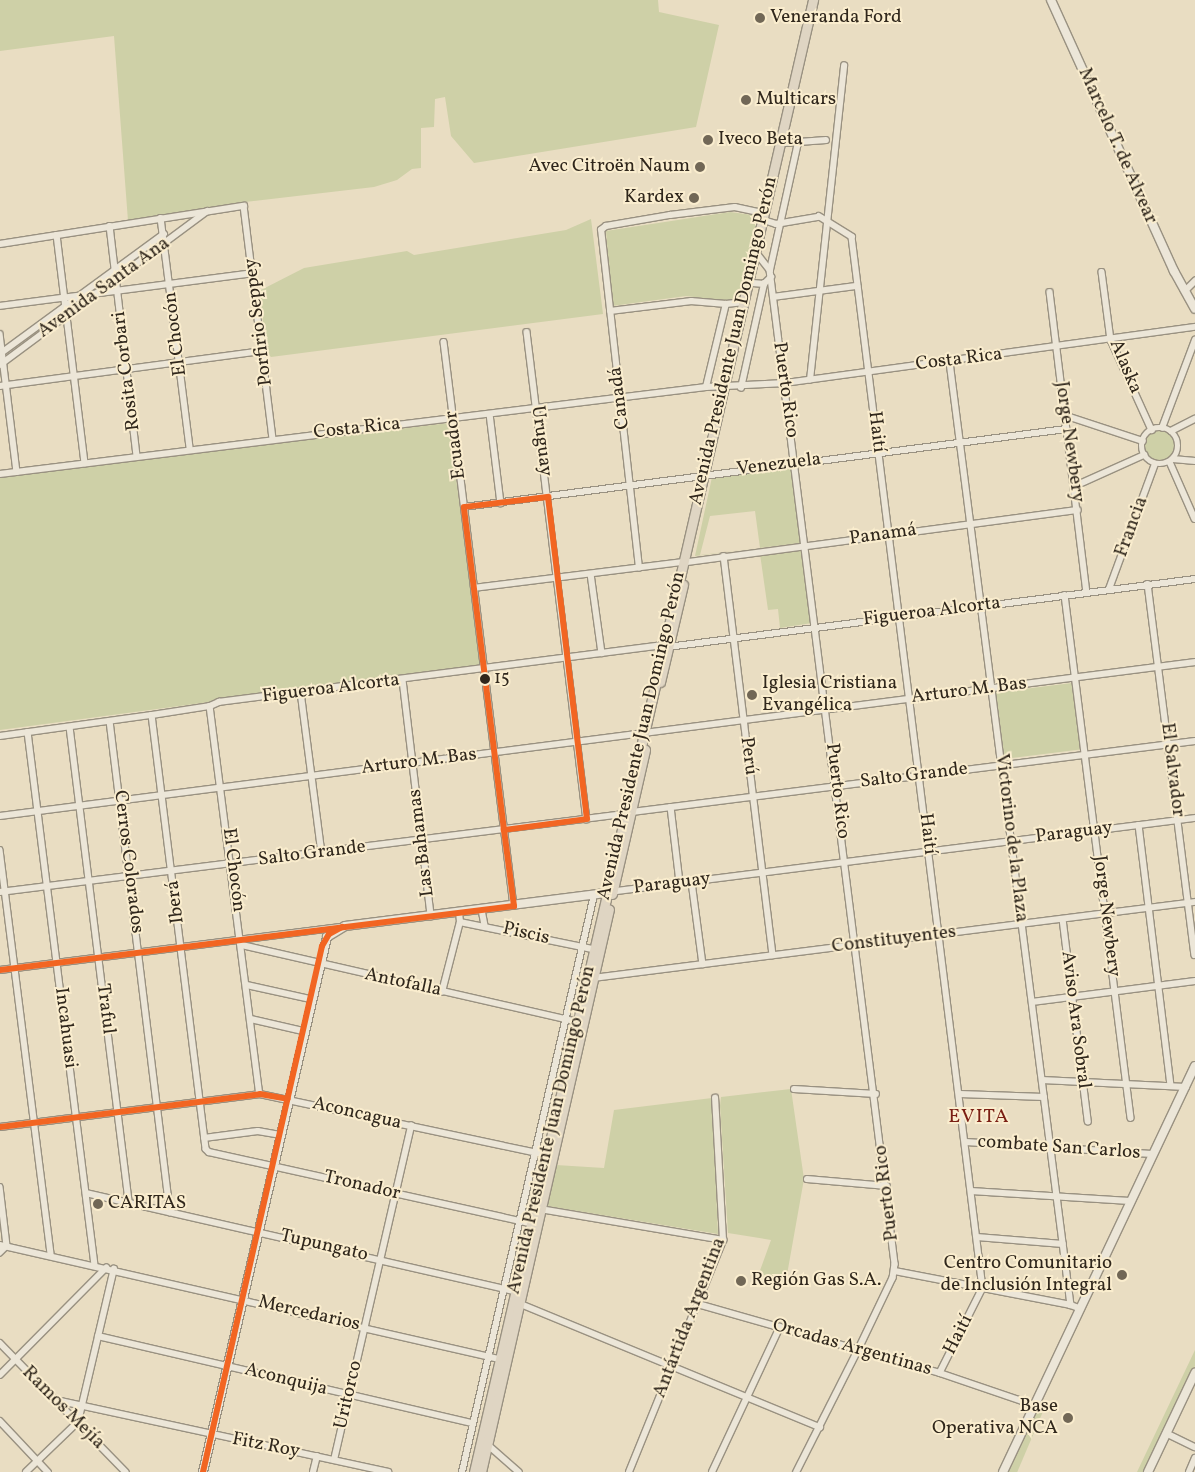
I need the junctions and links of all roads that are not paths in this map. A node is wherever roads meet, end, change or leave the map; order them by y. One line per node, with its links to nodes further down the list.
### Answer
1 (813, 0): 9 (main road, Avenida Presidente Juan Domingo Perón)
2 (818, 0): 6 (main road, Avenida Presidente Juan Domingo Perón)
3 (1051, 0): 30 (main road, Marcelo T. de Alvear)
4 (844, 66): 11 (street)
5 (826, 140): 7 (street)
6 (785, 143): 7 (street); 9 (main road, Avenida Presidente Juan Domingo Perón)
7 (798, 143): 12 (street)
8 (208, 211): 10 (street); 17 (street, Avenida Santa Ana); 22 (street, Porfirio Seppey)
9 (766, 217): 12 (street); 18 (main road, Avenida Presidente Juan Domingo Perón); 38 (main road, Avenida Presidente Juan Domingo Perón); 43 (street, Canadá)
10 (161, 218): 13 (street); 14 (street, El Chocón)
11 (827, 222): 12 (street); 29 (street, Haití); 31 (street)
12 (781, 223): 20 (street)
13 (110, 226): 15 (street); 19 (street, Rosita Corbari)
14 (164, 234): 17 (street, El Chocón); 19 (street, Avenida Santa Ana)
15 (58, 235): 16 (street); 36 (street)
16 (0, 244)
17 (165, 244): 24 (street, Avenida Santa Ana); 28 (street, El Chocón)
18 (759, 256): 20 (street); 26 (main road, Avenida Presidente Juan Domingo Perón)
19 (115, 269): 24 (street, Rosita Corbari); 35 (street, Avenida Santa Ana)
20 (770, 270): 23 (street, Puerto Rico)
21 (1102, 272): 48 (street, Alaska)
22 (253, 273): 28 (street); 52 (street, Porfirio Seppey)
23 (771, 277): 27 (street); 37 (street, Puerto Rico)
24 (116, 278): 32 (street, Rosita Corbari); 34 (street, Avenida Santa Ana)
25 (1195, 282): 30 (street)
26 (753, 283): 27 (street); 64 (main road, Avenida Presidente Juan Domingo Perón)
27 (764, 284): 65 (street)
28 (170, 285): 32 (street); 56 (street, El Chocón)
29 (857, 286): 31 (street); 58 (street, Haití)
30 (1186, 290): 42 (main road, Marcelo T. de Alvear)
31 (819, 291): 37 (street); 60 (street)
32 (118, 292): 34 (street); 57 (street, Rosita Corbari)
33 (1050, 292): 51 (street, Jorge Newbery)
34 (93, 294): 35 (street); 44 (street, Avenida Santa Ana)
35 (78, 296): 36 (street); 40 (street, Avenida Santa Ana)
36 (65, 297): 40 (street); 41 (street)
37 (773, 297): 61 (street, Puerto Rico)
38 (744, 302): 39 (street); 64 (main road, Avenida Presidente Juan Domingo Perón)
39 (726, 304): 43 (street); 63 (street)
40 (66, 305): 44 (street); 53 (street, Avenida Santa Ana)
41 (0, 306)
42 (1195, 309)
43 (610, 311): 66 (street, Canadá)
44 (67, 314): 55 (street, Avenida Santa Ana); 59 (street)
45 (1195, 327): 48 (street, Costa Rica)
46 (527, 332): 67 (street, Uruguay)
47 (0, 334): 53 (street)
48 (1111, 340): 51 (street, Costa Rica); 74 (street, Alaska)
49 (1195, 340): 72 (street)
50 (444, 342): 70 (street, Ecuador)
51 (1057, 348): 54 (street, Costa Rica); 69 (street, Jorge Newbery)
52 (263, 351): 56 (street); 76 (street, Porfirio Seppey)
53 (1, 353): 55 (street)
54 (950, 362): 58 (street, Costa Rica); 78 (street, Victorino de la Plaza)
55 (2, 363): 62 (street)
56 (179, 363): 57 (street); 79 (street, El Chocón)
57 (127, 370): 59 (street); 82 (street, Rosita Corbari)
58 (868, 372): 60 (street, Costa Rica); 80 (street, Haití)
59 (75, 377): 62 (street); 85 (street)
60 (810, 380): 61 (street, Costa Rica)
61 (785, 383): 65 (street, Costa Rica); 86 (street, Puerto Rico)
62 (3, 386): 88 (street)
63 (706, 387): 64 (street, Costa Rica); 66 (street, Costa Rica)
64 (722, 388): 65 (street, Costa Rica); 90 (main road, Avenida Presidente Juan Domingo Perón)
65 (741, 388)
66 (621, 398): 67 (street, Costa Rica); 92 (street, Canadá)
67 (537, 409): 68 (street, Costa Rica); 93 (street, Uruguay)
68 (490, 414): 70 (street, Costa Rica); 94 (street)
69 (1064, 415): 73 (street, Jorge Newbery); 77 (street)
70 (453, 419): 76 (street, Costa Rica); 95 (street, Ecuador)
71 (1195, 419): 75 (street)
72 (1162, 428): 74 (street); 75 (street)
73 (1066, 429): 78 (street, Venezuela); 91 (street, Jorge Newbery)
74 (1152, 430): 77 (street)
75 (1171, 431): 83 (street)
76 (273, 438): 79 (street, Costa Rica)
77 (1143, 440): 81 (street)
78 (961, 441): 80 (street, Venezuela); 98 (street, Victorino de la Plaza)
79 (190, 449): 82 (street, Costa Rica)
80 (878, 453): 86 (street, Venezuela); 99 (street, Haití)
81 (1144, 454): 87 (street); 91 (street)
82 (137, 456): 85 (street, Costa Rica)
83 (1172, 460): 84 (street); 87 (street); 97 (street)
84 (1195, 461)
85 (85, 463): 88 (street, Costa Rica)
86 (795, 463): 90 (street, Venezuela); 100 (street, Puerto Rico)
87 (1155, 464): 109 (street, Francia)
88 (17, 472): 89 (street, Costa Rica)
89 (0, 474)
90 (705, 475): 92 (street, Venezuela); 102 (main road, Avenida Presidente Juan Domingo Perón)
91 (1075, 486): 96 (street, Jorge Newbery)
92 (630, 487): 93 (street, Venezuela); 103 (street, Canadá)
93 (548, 497): 94 (street, Venezuela); 105 (street, Uruguay)
94 (501, 503): 95 (street, Venezuela)
95 (464, 508): 108 (street, Ecuador)
96 (1078, 510): 98 (street, Panamá); 110 (street, Jorge Newbery)
97 (1195, 518)
98 (971, 523): 99 (street, Panamá); 112 (street, Victorino de la Plaza)
99 (889, 534): 100 (street, Panamá); 113 (street, Haití)
100 (806, 545): 101 (street, Panamá); 114 (street, Puerto Rico)
101 (724, 556): 102 (street, Panamá); 115 (street, Perú)
102 (685, 562): 103 (street, Panamá); 116 (main road, Avenida Presidente Juan Domingo Perón)
103 (639, 568): 104 (street, Panamá)
104 (592, 574): 105 (street, Panamá); 117 (street)
105 (558, 578): 108 (street, Panamá); 118 (street, Uruguay)
106 (1195, 578): 107 (street, Figueroa Alcorta)
107 (1148, 584): 109 (street, Figueroa Alcorta); 120 (street, El Salvador)
108 (474, 588): 121 (street, Ecuador)
109 (1109, 589): 110 (street, Figueroa Alcorta)
110 (1087, 592): 111 (street, Figueroa Alcorta)
111 (1065, 595): 112 (street, Figueroa Alcorta); 122 (street, Jorge Newbery)
112 (982, 606): 113 (street, Figueroa Alcorta); 124 (street, Victorino de la Plaza)
113 (900, 616): 114 (street, Figueroa Alcorta); 126 (street, Haití)
114 (816, 627): 115 (street, Figueroa Alcorta); 128 (street, Puerto Rico)
115 (734, 638): 116 (street, Figueroa Alcorta); 130 (street, Perú)
116 (665, 646): 117 (street, Figueroa Alcorta); 134 (main road, Avenida Presidente Juan Domingo Perón)
117 (602, 653): 118 (street, Figueroa Alcorta)
118 (568, 658): 121 (street, Figueroa Alcorta); 137 (street, Uruguay)
119 (1195, 662): 120 (street, Arturo M. Bas)
120 (1159, 666): 122 (street, Arturo M. Bas); 138 (street, El Salvador)
121 (484, 668): 123 (street, Figueroa Alcorta); 139 (street, Ecuador)
122 (1075, 678): 124 (street, Arturo M. Bas); 140 (street, Jorge Newbery)
123 (403, 680): 125 (street, Figueroa Alcorta); 141 (street, Las Bahamas)
124 (992, 688): 126 (street, Arturo M. Bas); 142 (street, Victorino de la Plaza)
125 (301, 692): 127 (street, Figueroa Alcorta); 143 (street)
126 (909, 699): 128 (street, Arturo M. Bas); 144 (street, Haití)
127 (210, 706): 129 (street, Figueroa Alcorta); 146 (street, El Chocón)
128 (826, 709): 130 (street, Arturo M. Bas); 145 (street, Puerto Rico)
129 (152, 715): 131 (street, Figueroa Alcorta); 147 (street, Iberá)
130 (744, 720): 134 (street, Arturo M. Bas); 148 (street, Perú)
131 (110, 721): 132 (street, Figueroa Alcorta); 149 (street, Cerros Colorados)
132 (70, 727): 133 (street, Figueroa Alcorta); 150 (street, Traful)
133 (28, 732): 135 (street, Figueroa Alcorta); 152 (street, Incahuasi)
134 (646, 733): 137 (street, Arturo M. Bas); 153 (main road, Avenida Presidente Juan Domingo Perón)
135 (0, 736)
136 (1195, 741): 138 (street, Salto Grande)
137 (578, 742): 139 (street, Arturo M. Bas); 156 (street, Uruguay)
138 (1168, 744): 140 (street, Salto Grande); 157 (street, El Salvador)
139 (495, 754): 141 (street, Arturo M. Bas); 159 (street, Ecuador)
140 (1085, 754): 142 (street, Salto Grande); 160 (street, Jorge Newbery)
141 (412, 762): 143 (street, Arturo M. Bas); 161 (street, Las Bahamas)
142 (1001, 765): 144 (street, Salto Grande); 162 (street, Victorino de la Plaza)
143 (311, 775): 146 (street, Arturo M. Bas); 165 (street)
144 (920, 775): 145 (street, Salto Grande); 164 (street, Haití)
145 (836, 786): 148 (street, Salto Grande); 166 (street, Puerto Rico)
146 (222, 787): 147 (street, Arturo M. Bas); 167 (street, El Chocón)
147 (163, 795): 149 (street, Arturo M. Bas); 168 (street, Iberá)
148 (754, 796): 151 (street, Salto Grande); 169 (street, Perú)
149 (120, 801): 150 (street, Arturo M. Bas); 170 (street, Cerros Colorados)
150 (79, 806): 152 (street, Arturo M. Bas); 171 (street, Traful)
151 (672, 807): 153 (street, Salto Grande); 173 (street)
152 (38, 811): 154 (street, Arturo M. Bas); 174 (street, Incahuasi)
153 (628, 813): 156 (street, Salto Grande); 176 (main road, Avenida Presidente Juan Domingo Perón)
154 (0, 816)
155 (1195, 818): 157 (street, Paraguay)
156 (588, 819): 159 (street, Salto Grande)
157 (1178, 820): 158 (street, Paraguay); 178 (street, El Salvador)
158 (1139, 825): 160 (street, Paraguay); 180 (street)
159 (504, 830): 161 (street, Salto Grande); 179 (street, Ecuador)
160 (1096, 830): 162 (street, Paraguay); 183 (street, Jorge Newbery)
161 (422, 841): 165 (street, Salto Grande); 184 (street, Las Bahamas)
162 (1012, 841): 164 (street, Paraguay); 187 (street, Victorino de la Plaza)
163 (0, 850): 175 (street)
164 (929, 852): 166 (street, Paraguay); 190 (street, Haití)
165 (322, 853): 167 (street, Salto Grande)
166 (846, 862): 169 (street, Paraguay); 192 (street, Puerto Rico)
167 (232, 865): 168 (street, Salto Grande); 191 (street, El Chocón)
168 (172, 871): 170 (street, Salto Grande); 193 (street, Iberá)
169 (763, 873): 172 (street, Paraguay); 197 (street, Perú)
170 (130, 876): 171 (street, Salto Grande); 196 (street, Cerros Colorados)
171 (90, 882): 174 (street, Salto Grande); 199 (street, Traful)
172 (692, 882): 173 (street, Paraguay); 202 (street)
173 (680, 884): 176 (street, Paraguay)
174 (48, 887): 175 (street, Salto Grande); 200 (street, Incahuasi)
175 (3, 892): 203 (street)
176 (609, 892): 177 (main road, Paraguay); 195 (main road, Avenida Presidente Juan Domingo Perón); 205 (main road, Avenida Presidente Juan Domingo Perón)
177 (594, 895): 179 (main road, Paraguay); 194 (street, Avenida Presidente Juan Domingo Perón)
178 (1192, 902): 180 (street, Constituyentes); 198 (street, El Salvador)
179 (514, 906): 181 (main road, Paraguay)
180 (1148, 908): 183 (street, Constituyentes); 208 (street)
181 (482, 910): 182 (main road, Paraguay); 188 (street)
182 (458, 912): 184 (main road, Paraguay); 186 (street)
183 (1106, 913): 185 (street, Constituyentes); 209 (street, Jorge Newbery)
184 (431, 916): 189 (main road, Paraguay)
185 (1063, 919): 187 (street, Constituyentes); 211 (street, Aviso Ara Sobral)
186 (460, 922): 188 (street, Piscis); 210 (street)
187 (1022, 924): 190 (street, Constituyentes); 213 (street, Victorino de la Plaza)
188 (485, 925): 194 (street, Piscis)
189 (342, 926): 191 (street, Paraguay); 201 (main road)
190 (940, 934): 192 (street, Constituyentes); 227 (street, Haití)
191 (242, 943): 193 (street, Paraguay); 201 (street, Antofalla); 207 (street, El Chocón)
192 (857, 945): 197 (street, Constituyentes); 226 (street, Puerto Rico)
193 (181, 947): 196 (street, Paraguay); 231 (street, Iberá)
194 (582, 947): 195 (street, Piscis); 215 (street, Avenida Presidente Juan Domingo Perón)
195 (593, 949): 216 (main road, Avenida Presidente Juan Domingo Perón)
196 (139, 953): 199 (street, Paraguay); 232 (street, Cerros Colorados)
197 (773, 955): 202 (street, Constituyentes)
198 (1195, 955)
199 (99, 958): 200 (street, Paraguay); 233 (street, Traful)
200 (57, 963): 203 (street, Paraguay); 234 (street, Incahuasi)
201 (318, 964): 210 (street, Antofalla); 212 (main road)
202 (703, 964): 205 (street, Constituyentes)
203 (16, 968): 204 (street, Paraguay); 237 (street)
204 (0, 970)
205 (593, 978): 258 (main road, Avenida Presidente Juan Domingo Perón)
206 (1195, 981): 208 (street)
207 (247, 984): 212 (street); 214 (street, El Chocón)
208 (1158, 986): 209 (street); 222 (street)
209 (1116, 991): 211 (street); 221 (street, Jorge Newbery)
210 (442, 992): 215 (street, Antofalla)
211 (1072, 997): 213 (street); 220 (street, Aviso Ara Sobral)
212 (310, 999): 217 (main road)
213 (1032, 1002): 219 (street, Victorino de la Plaza)
214 (251, 1019): 217 (street); 225 (street, El Chocón)
215 (565, 1019): 216 (street, Antofalla); 245 (street, Avenida Presidente Juan Domingo Perón)
216 (577, 1022): 247 (main road, Avenida Presidente Juan Domingo Perón)
217 (303, 1031): 230 (main road)
218 (1195, 1066): 223 (main road)
219 (1042, 1080): 220 (street); 229 (street, Victorino de la Plaza)
220 (1083, 1081): 221 (street); 236 (street, Aviso Ara Sobral)
221 (1126, 1083): 222 (street); 235 (street, Jorge Newbery)
222 (1171, 1086): 223 (street)
223 (1186, 1087): 246 (main road)
224 (794, 1089): 226 (street)
225 (260, 1094): 230 (street, Aconcagua); 231 (street, Aconcagua)
226 (876, 1094): 250 (street, Puerto Rico)
227 (960, 1094): 229 (street); 242 (street, Haití)
228 (715, 1098): 264 (street, Antártida Argentina)
229 (1044, 1098): 244 (street, Victorino de la Plaza)
230 (288, 1099): 238 (street, Aconcagua); 240 (main road)
231 (200, 1100): 232 (street, Aconcagua); 241 (street, Iberá)
232 (160, 1106): 233 (street, Aconcagua); 259 (street, Cerros Colorados)
233 (118, 1112): 234 (street, Aconcagua); 257 (street, Traful)
234 (76, 1117): 237 (street, Aconcagua); 253 (street, Incahuasi)
235 (1131, 1118)
236 (1088, 1121)
237 (35, 1122): 239 (street, Aconcagua); 269 (street)
238 (410, 1126): 245 (street, Aconcagua); 254 (street, Uritorco)
239 (0, 1127)
240 (280, 1136): 241 (street); 248 (main road)
241 (204, 1138): 243 (street, Iberá)
242 (966, 1142): 244 (street, combate San Carlos); 252 (street, Haití)
243 (206, 1149): 248 (street, Tronador)
244 (1051, 1150): 246 (street, combate San Carlos); 255 (street, Victorino de la Plaza)
245 (535, 1152): 247 (street, Aconcagua); 260 (street, Avenida Presidente Juan Domingo Perón)
246 (1152, 1154): 256 (main road)
247 (546, 1155): 261 (main road, Avenida Presidente Juan Domingo Perón)
248 (274, 1166): 254 (street, Tronador); 262 (main road)
249 (807, 1178): 250 (street)
250 (887, 1186): 274 (street, Puerto Rico)
251 (0, 1187): 267 (street)
252 (971, 1191): 255 (street); 263 (street, Haití)
253 (86, 1193): 257 (street, Tupungato); 271 (street, Incahuasi)
254 (396, 1193): 260 (street, Tronador); 270 (street, Uritorco)
255 (1057, 1197): 256 (street); 265 (street, Victorino de la Plaza)
256 (1130, 1201): 282 (main road)
257 (129, 1202): 259 (street, Tupungato)
258 (540, 1209): 264 (street); 279 (main road, Avenida Presidente Juan Domingo Perón)
259 (170, 1212): 262 (street, Tupungato)
260 (519, 1220): 261 (street, Tronador); 275 (street, Avenida Presidente Juan Domingo Perón)
261 (530, 1223): 277 (main road, Avenida Presidente Juan Domingo Perón)
262 (258, 1231): 270 (street, Tupungato); 278 (main road)
263 (977, 1237): 265 (street); 276 (street, Haití)
264 (723, 1240): 280 (street, Antártida Argentina)
265 (1063, 1244): 281 (street, Victorino de la Plaza)
266 (0, 1245): 267 (street, Mercedarios)
267 (7, 1246): 268 (street); 269 (street, Mercedarios)
268 (0, 1253)
269 (51, 1255): 271 (street, Mercedarios)
270 (380, 1258): 275 (street, Tupungato); 283 (street, Uritorco)
271 (94, 1265): 272 (street, Mercedarios)
272 (106, 1268): 273 (street, Mercedarios); 290 (street)
273 (114, 1269): 278 (street, Mercedarios); 285 (street)
274 (895, 1271): 276 (street); 287 (street)
275 (504, 1288): 277 (street, Tupungato); 288 (street, Avenida Presidente Juan Domingo Perón)
276 (983, 1288): 281 (street); 293 (street, Haití)
277 (515, 1291): 279 (main road, Avenida Presidente Juan Domingo Perón)
278 (242, 1298): 283 (street, Mercedarios); 291 (main road)
279 (516, 1302): 289 (main road, Avenida Presidente Juan Domingo Perón); 292 (street); 307 (main road, Avenida Presidente Juan Domingo Perón)
280 (698, 1304): 284 (street, Orcadas Argentinas); 292 (street, Antártida Argentina)
281 (1071, 1305): 282 (street)
282 (1079, 1308): 300 (main road)
283 (365, 1326): 288 (street, Mercedarios); 296 (street, Uritorco)
284 (780, 1327): 287 (street, Orcadas Argentinas); 297 (street)
285 (98, 1336): 291 (street, Aconquija); 299 (street)
286 (0, 1343): 290 (street, Ramos Mejía)
287 (859, 1349): 293 (street, Orcadas Argentinas); 304 (street)
288 (488, 1356): 289 (street, Mercedarios); 303 (street, Avenida Presidente Juan Domingo Perón)
289 (499, 1359): 307 (main road, Avenida Presidente Juan Domingo Perón)
290 (16, 1360): 295 (street); 298 (street, Ramos Mejía)
291 (227, 1365): 296 (street, Aconquija); 306 (main road)
292 (673, 1367): 297 (street); 324 (street, Antártida Argentina)
293 (940, 1373): 300 (street, Orcadas Argentinas)
294 (1195, 1373): 305 (main road)
295 (0, 1375)
296 (349, 1395): 303 (street, Aconquija); 311 (street, Uritorco)
297 (748, 1397): 304 (street); 314 (street)
298 (56, 1400): 299 (street, Fitz Roy); 302 (street, Ramos Mejía)
299 (84, 1405): 302 (street); 306 (street, Fitz Roy)
300 (1034, 1405): 326 (main road)
301 (0, 1420): 312 (street)
302 (78, 1422): 312 (street); 313 (street, Ramos Mejía)
303 (473, 1423): 320 (street, Avenida Presidente Juan Domingo Perón)
304 (820, 1427): 325 (street)
305 (1166, 1433): 308 (street); 327 (main road)
306 (211, 1435): 309 (street, Fitz Roy); 317 (main road)
307 (484, 1441): 321 (main road, Avenida Presidente Juan Domingo Perón); 322 (main road, Avenida Presidente Juan Domingo Perón); 323 (street)
308 (1195, 1447)
309 (317, 1456): 311 (street, Fitz Roy); 318 (street)
310 (1195, 1458): 328 (street)
311 (334, 1460): 319 (street, Fitz Roy)
312 (37, 1461): 315 (street); 316 (street)
313 (122, 1471)
314 (714, 1471)
315 (26, 1472)
316 (48, 1472)
317 (203, 1472)
318 (313, 1472)
319 (388, 1472)
320 (462, 1472)
321 (474, 1472)
322 (480, 1472)
323 (519, 1472)
324 (629, 1472)
325 (797, 1472)
326 (1003, 1472)
327 (1148, 1472)
328 (1189, 1472)

